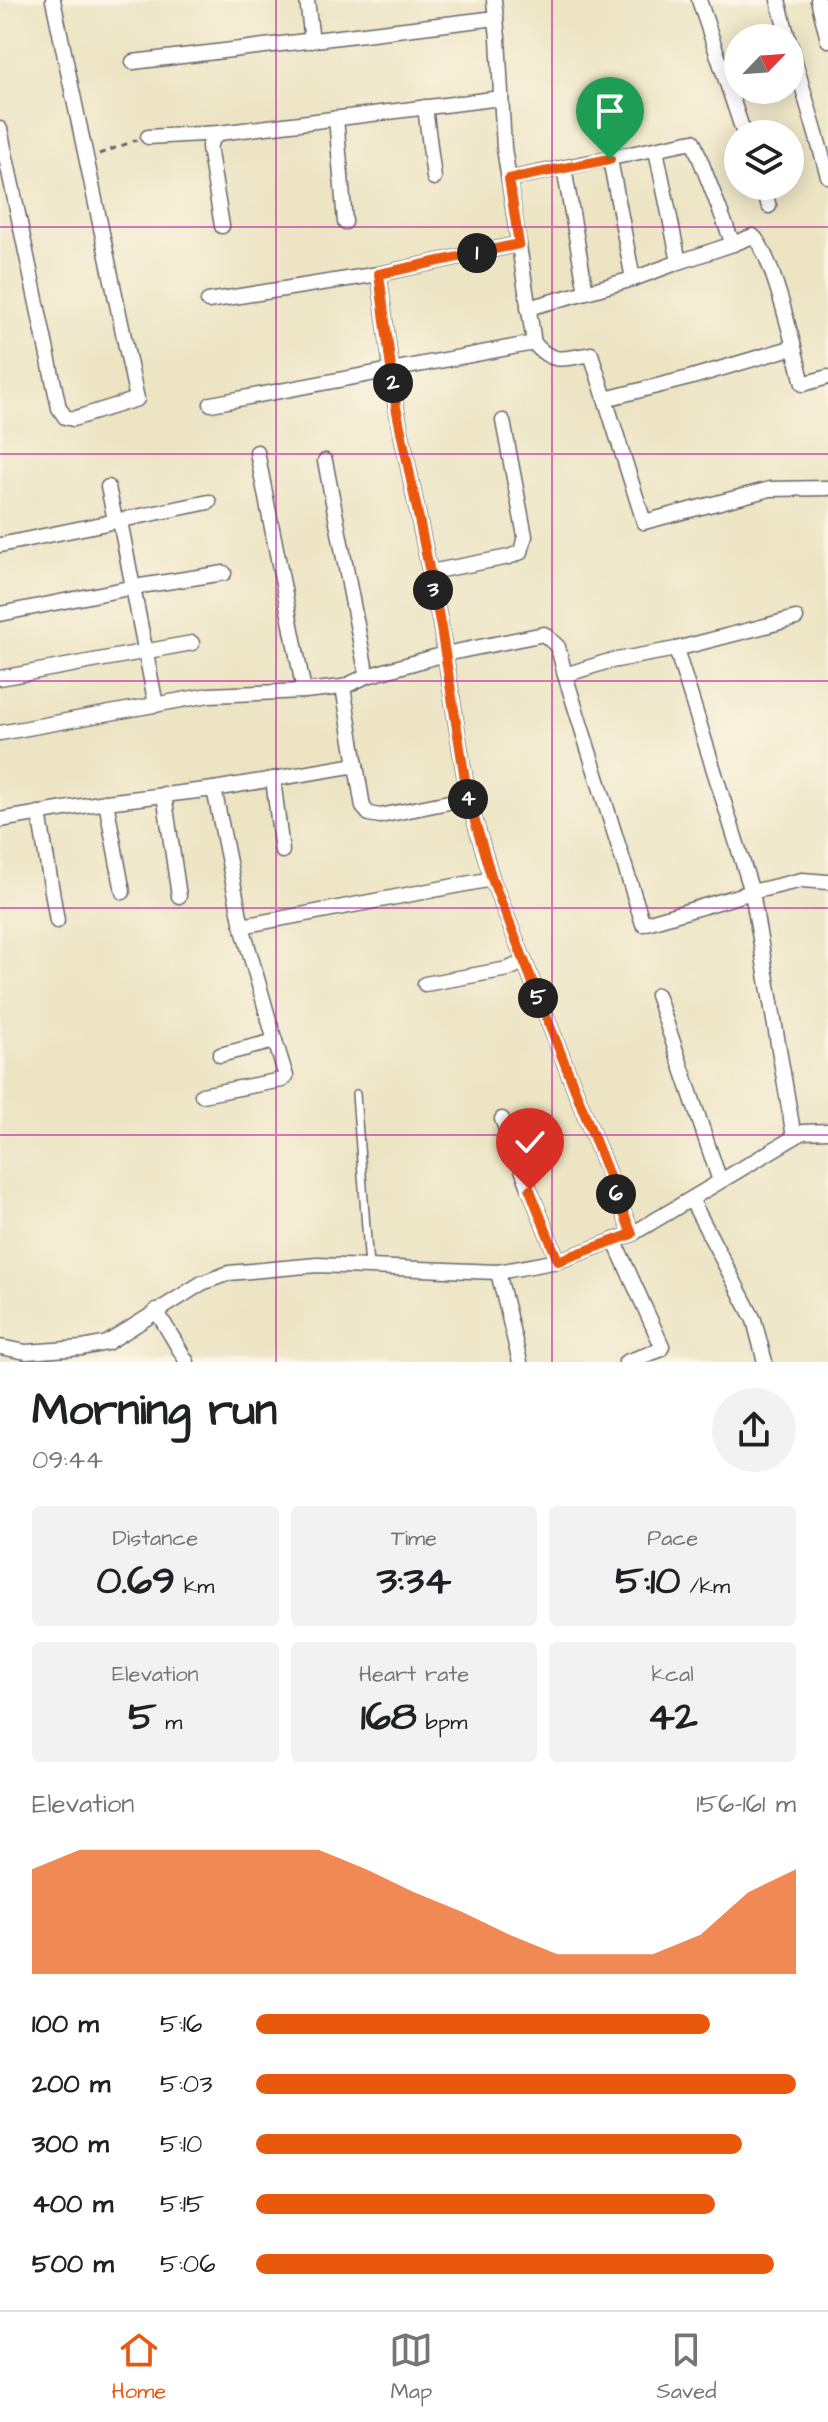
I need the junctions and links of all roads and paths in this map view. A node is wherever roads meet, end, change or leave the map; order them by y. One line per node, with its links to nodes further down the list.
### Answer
1 (53, 0): 21 (street)
2 (307, 0): 10 (street)
3 (494, 0): 7 (street)
4 (699, 0): 16 (street)
5 (778, 0): 8 (street)
6 (818, 0): 9 (street)
7 (496, 18): 10 (street); 13 (street)
8 (784, 24)
9 (828, 40)
10 (312, 41): 11 (street)
11 (133, 62)
12 (804, 93): 24 (street)
13 (501, 98): 14 (street); 26 (street)
14 (425, 107): 15 (street); 25 (street)
15 (336, 118): 18 (street); 29 (street)
16 (739, 120)
17 (0, 129): 21 (street)
18 (219, 133): 19 (street); 30 (street)
19 (148, 137): 21 (path)
20 (656, 150): 22 (street); 32 (street); 33 (street)
21 (86, 159)
22 (610, 159): 23 (street); 35 (street)
23 (564, 168): 26 (street); 36 (street)
24 (828, 176)
25 (434, 178)
26 (509, 179): 31 (street)
27 (767, 200): 28 (street)
28 (769, 206)
29 (345, 222)
30 (222, 226)
31 (519, 244): 34 (street); 38 (street)
32 (733, 244): 33 (street); 40 (street)
33 (679, 262): 35 (street)
34 (379, 274): 37 (street); 41 (street)
35 (633, 279): 36 (street)
36 (586, 292): 38 (street)
37 (208, 301)
38 (528, 308): 39 (street)
39 (534, 343): 41 (street); 43 (street)
40 (794, 347): 42 (street); 43 (street)
41 (392, 371): 44 (street); 53 (street)
42 (828, 377)
43 (605, 399): 49 (street)
44 (211, 404)
45 (503, 421): 53 (street)
46 (257, 452): 66 (street)
47 (325, 461): 63 (street)
48 (108, 487): 51 (street)
49 (828, 488)
50 (209, 502): 51 (street)
51 (115, 520): 52 (street); 55 (street)
52 (0, 545)
53 (430, 572): 61 (street)
54 (224, 573): 55 (street)
55 (134, 587): 56 (street); 60 (street)
56 (0, 614)
57 (796, 618): 59 (street)
58 (192, 643): 60 (street)
59 (676, 649): 62 (street); 81 (street)
60 (146, 651): 64 (street); 67 (street)
61 (445, 654): 62 (street); 63 (street); 73 (street)
62 (565, 675): 81 (street)
63 (367, 676): 65 (street)
64 (0, 678)
65 (343, 687): 66 (street); 69 (street)
66 (304, 691): 67 (street)
67 (156, 705): 68 (street)
68 (0, 733)
69 (356, 765): 70 (street); 73 (street)
70 (273, 779): 71 (street); 77 (street)
71 (214, 789): 72 (street); 84 (street)
72 (164, 794): 74 (street); 82 (street)
73 (468, 798): 78 (street)
74 (106, 802): 75 (street); 80 (street)
75 (39, 813): 76 (street); 83 (street)
76 (0, 820)
77 (282, 851)
78 (492, 879): 84 (street); 85 (street)
79 (828, 882): 81 (street)
80 (123, 892)
81 (752, 892): 94 (street)
82 (179, 896)
83 (57, 921)
84 (242, 926): 88 (street)
85 (524, 962): 86 (street); 97 (street)
86 (425, 984)
87 (657, 995): 95 (street)
88 (275, 1041): 89 (street); 91 (street)
89 (220, 1055)
90 (356, 1094): 100 (lane)
91 (202, 1095)
92 (502, 1119): 99 (street)
93 (828, 1131): 94 (street)
94 (794, 1137): 95 (street)
95 (720, 1181): 96 (street)
96 (691, 1199): 97 (street); 109 (street)
97 (632, 1234): 98 (street)
98 (614, 1240): 99 (street); 108 (street)
99 (558, 1261): 101 (street)
100 (369, 1268): 101 (street); 102 (street)
101 (498, 1272): 107 (street)
102 (156, 1310): 104 (street); 106 (street)
103 (0, 1350): 104 (street); 105 (street)
104 (86, 1355)
105 (4, 1362)
106 (187, 1362)
107 (520, 1362)
108 (626, 1362)
109 (765, 1362)

